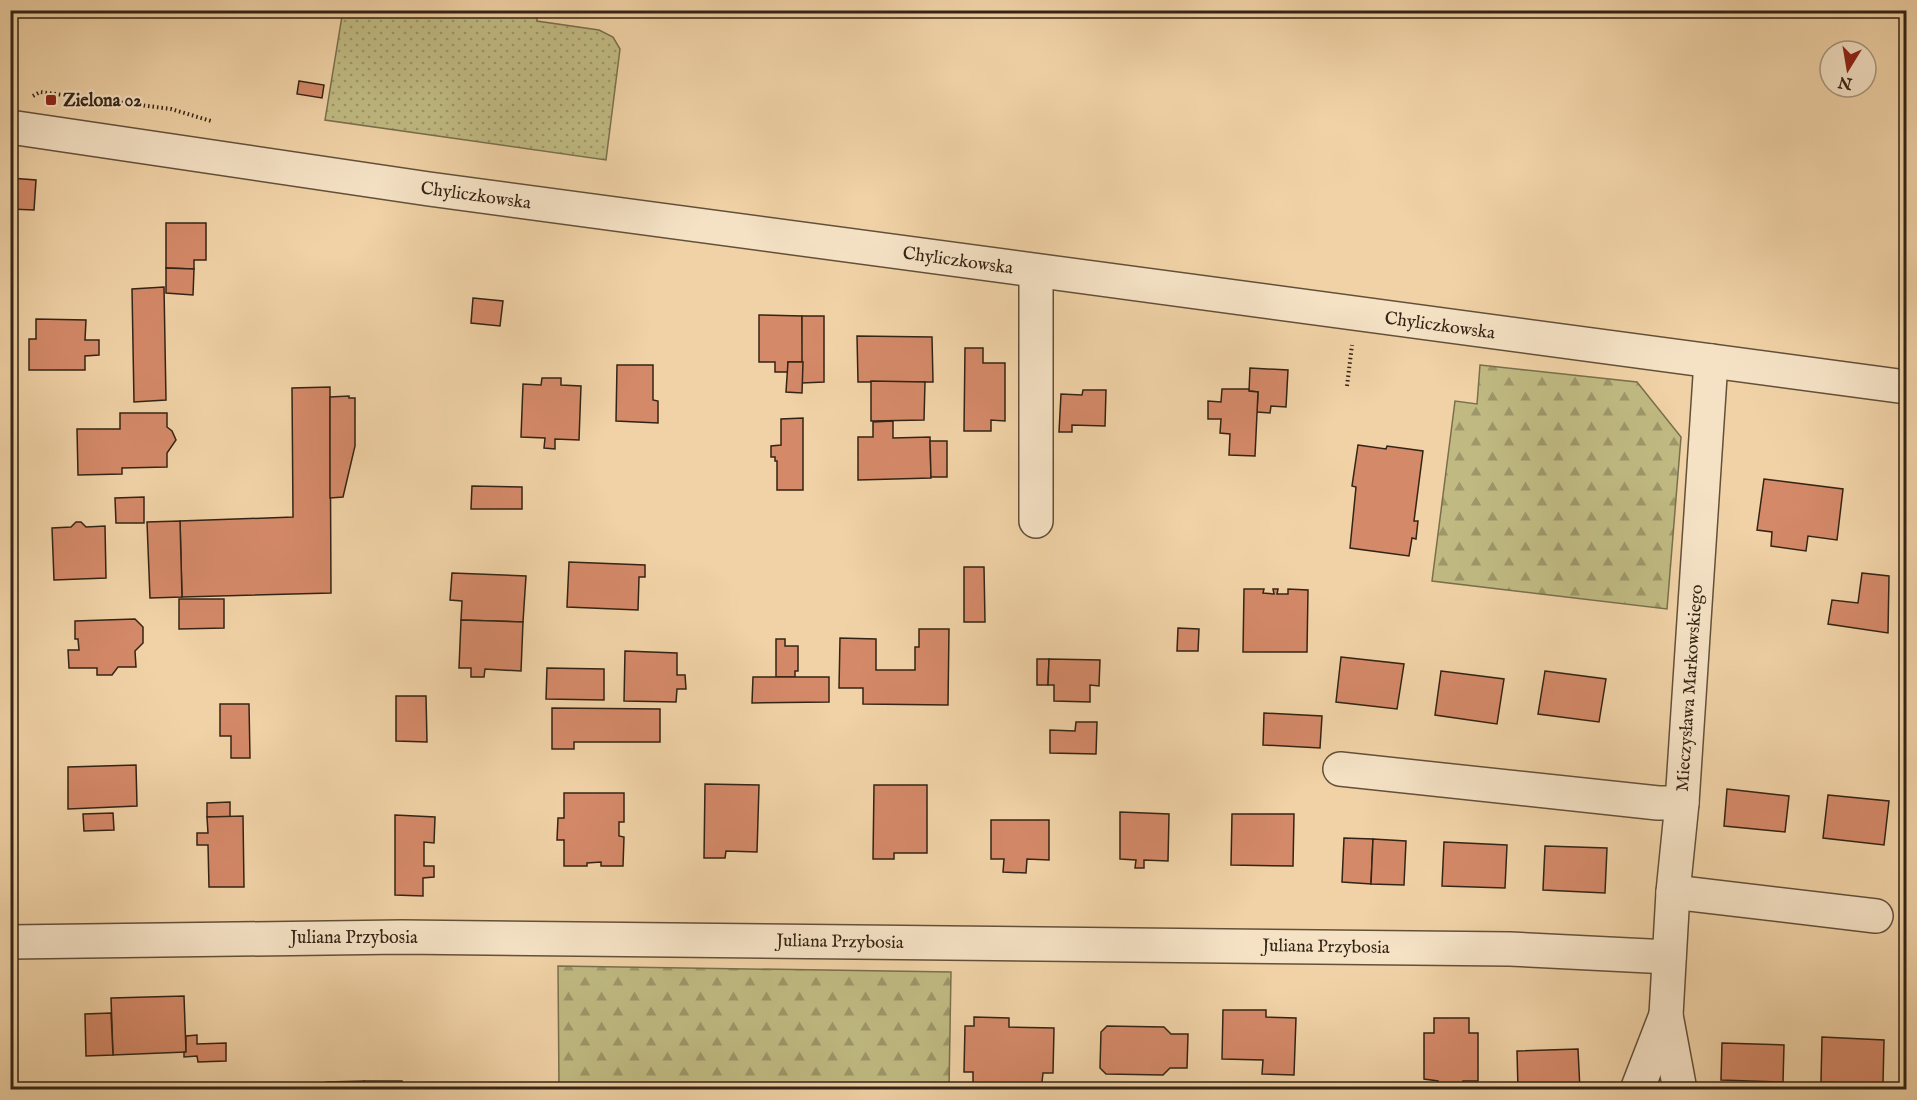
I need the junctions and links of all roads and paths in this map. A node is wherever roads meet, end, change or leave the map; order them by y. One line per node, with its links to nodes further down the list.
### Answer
1 (10, 128): 2 (street, Chyliczkowska)
2 (1036, 271): 4 (street, Chyliczkowska); 7 (street)
3 (1354, 336): 5 (path)
4 (1711, 361): 6 (street, Chyliczkowska); 9 (street, Mieczysława Markowskiego)
5 (1347, 386)
6 (1906, 387)
7 (1036, 521)
8 (1340, 769): 9 (street)
9 (1682, 803): 10 (street, Mieczysława Markowskiego)
10 (1673, 892): 11 (street); 13 (street, Mieczysława Markowskiego)
11 (1876, 916)
12 (10, 942): 13 (street, Juliana Przybosia)
13 (1669, 957): 14 (street, Mieczysława Markowskiego)
14 (1666, 1016): 15 (street, Mieczysława Markowskiego); 16 (street, Mieczysława Markowskiego)
15 (1637, 1089)
16 (1680, 1089)

